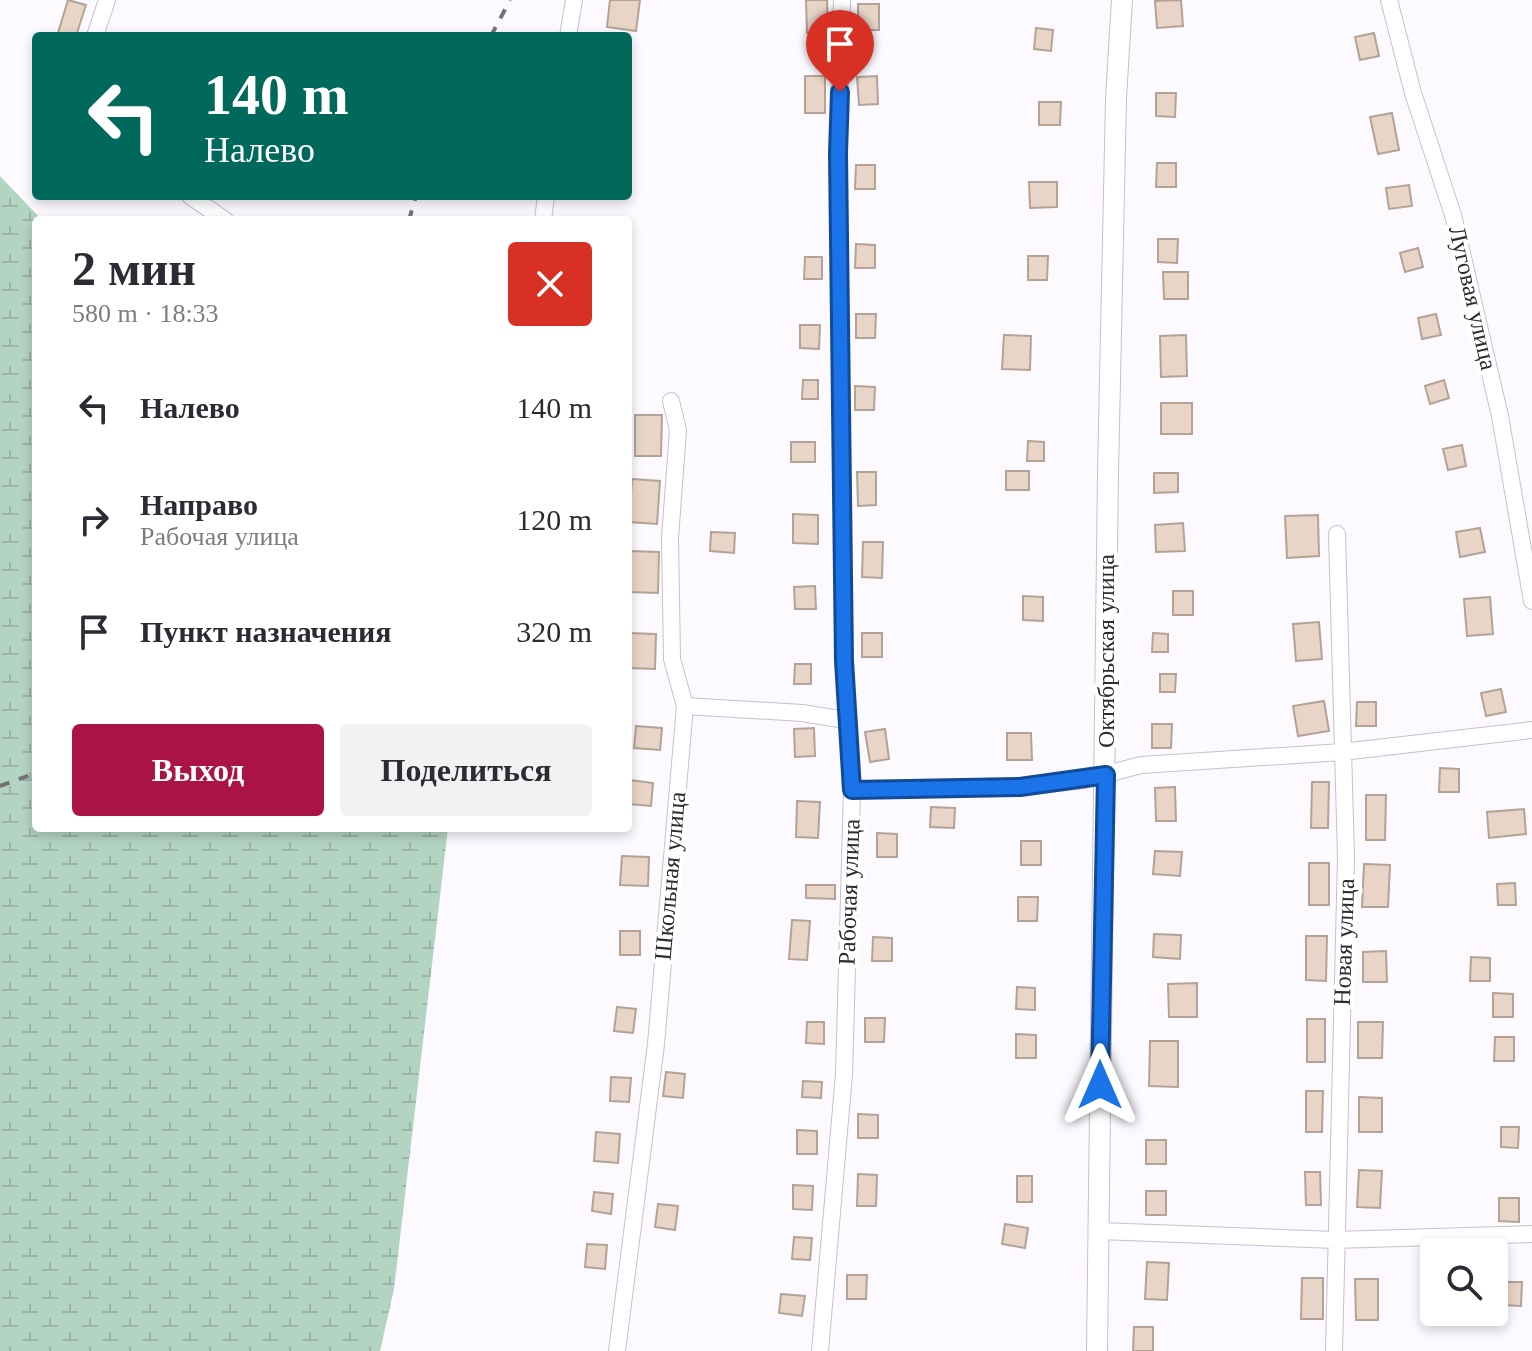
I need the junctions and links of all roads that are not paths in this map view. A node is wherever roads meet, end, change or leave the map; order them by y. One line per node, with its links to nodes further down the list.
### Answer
1 (107, 0): 6 (street)
2 (574, 0): 7 (street)
3 (842, 0): 14 (street, Рабочая улица)
4 (1122, 0): 17 (street, Октябрьская улица)
5 (1389, 0): 12 (street, Луговая улица)
6 (96, 32)
7 (569, 32)
8 (196, 200): 9 (street)
9 (219, 216)
10 (671, 401): 13 (street, Школьная улица)
11 (1337, 534): 16 (street, Новая улица)
12 (1532, 601)
13 (685, 706): 14 (street); 22 (street, Школьная улица)
14 (846, 720): 18 (street, Рабочая улица)
15 (1532, 730): 16 (street)
16 (1342, 752): 17 (street); 21 (street, Новая улица)
17 (1106, 775): 18 (street); 19 (street, Октябрьская улица)
18 (852, 790): 23 (street, Рабочая улица)
19 (1100, 1231): 21 (street); 24 (street, Октябрьская улица)
20 (1532, 1234): 21 (street)
21 (1335, 1240): 25 (street, Новая улица)
22 (617, 1351)
23 (820, 1351)
24 (1097, 1351)
25 (1334, 1351)

